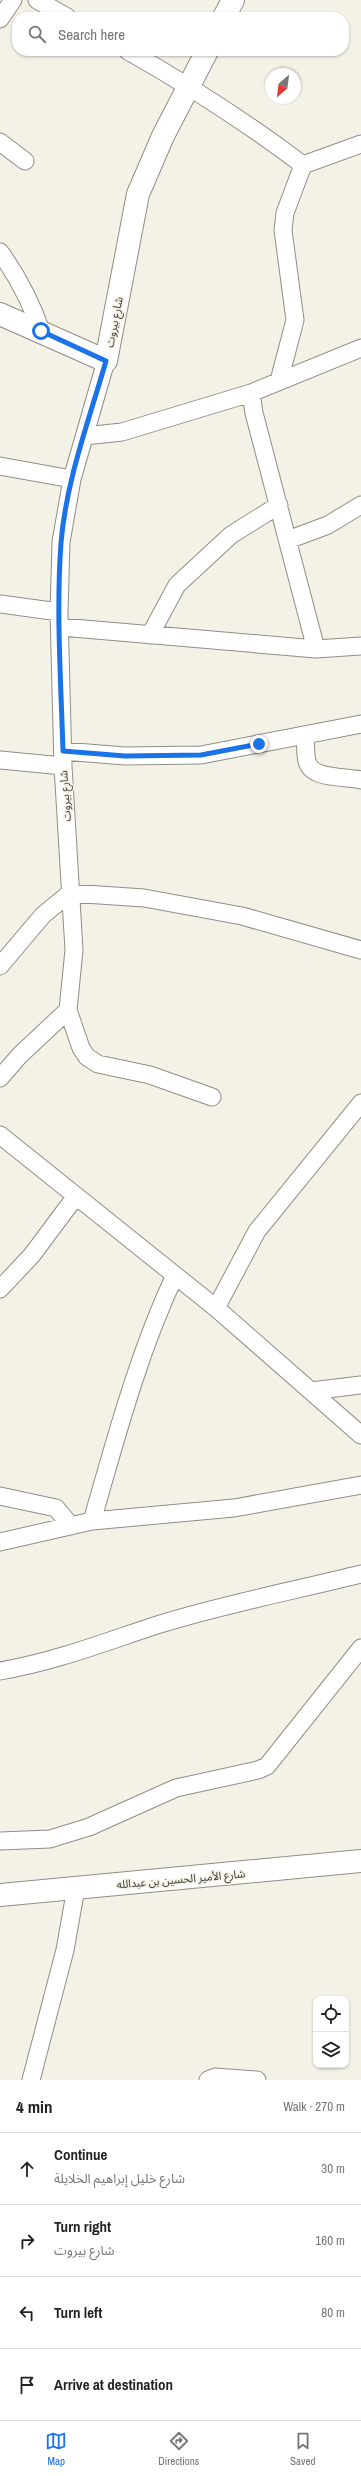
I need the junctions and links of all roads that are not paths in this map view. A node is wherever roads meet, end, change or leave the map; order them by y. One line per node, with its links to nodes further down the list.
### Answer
1 (13, 0): 6 (street)
2 (37, 0): 4 (street)
3 (233, 0): 5 (street)
4 (58, 12)
5 (227, 12)
6 (0, 18)
7 (137, 56): 9 (street)
8 (204, 56): 9 (street, شارع بيروت)
9 (189, 86): 13 (street); 18 (street, شارع بيروت)
10 (0, 142): 12 (street)
11 (361, 144): 13 (street)
12 (26, 161)
13 (303, 165): 19 (street)
14 (0, 252): 16 (street)
15 (0, 314): 16 (street)
16 (41, 331): 18 (street)
17 (361, 348): 19 (street)
18 (106, 361): 21 (street, شارع بيروت)
19 (279, 381): 20 (street)
20 (251, 393): 21 (street); 24 (street)
21 (85, 436): 23 (street, شارع بيروت)
22 (0, 466): 23 (street)
23 (72, 479): 28 (street, شارع بيروت)
24 (279, 505): 26 (street); 29 (street)
25 (361, 505): 26 (street)
26 (288, 540): 31 (street)
27 (0, 604): 28 (street)
28 (60, 620): 29 (street); 34 (street, شارع بيروت)
29 (150, 635): 31 (street)
30 (361, 646): 31 (street)
31 (316, 649)
32 (361, 724): 33 (street)
33 (305, 736): 34 (street); 36 (street)
34 (63, 759): 35 (street); 37 (street, شارع بيروت)
35 (0, 760)
36 (361, 780)
37 (70, 893): 38 (street); 39 (street); 40 (street, شارع بيروت)
38 (361, 950)
39 (0, 966)
40 (68, 1010): 41 (street); 42 (street)
41 (0, 1078)
42 (212, 1097)
43 (361, 1103): 48 (street)
44 (0, 1135): 45 (street)
45 (76, 1196): 46 (street); 47 (street)
46 (175, 1275): 48 (street); 54 (street)
47 (0, 1289)
48 (216, 1308): 50 (street)
49 (361, 1385): 50 (street)
50 (311, 1391): 51 (street)
51 (361, 1435)
52 (361, 1485): 54 (street)
53 (0, 1496): 55 (street)
54 (92, 1521): 55 (street)
55 (71, 1526): 56 (street)
56 (0, 1542)
57 (361, 1574): 59 (street)
58 (361, 1648): 60 (street)
59 (0, 1671)
60 (0, 1841)
61 (361, 1861): 62 (street, شارع الأمير الحسين بن عبدالله)
62 (76, 1888): 63 (street, شارع الأمير الحسين بن عبدالله); 64 (street)
63 (0, 1895)
64 (31, 2080)
65 (208, 2080): 66 (street)
66 (257, 2080)

